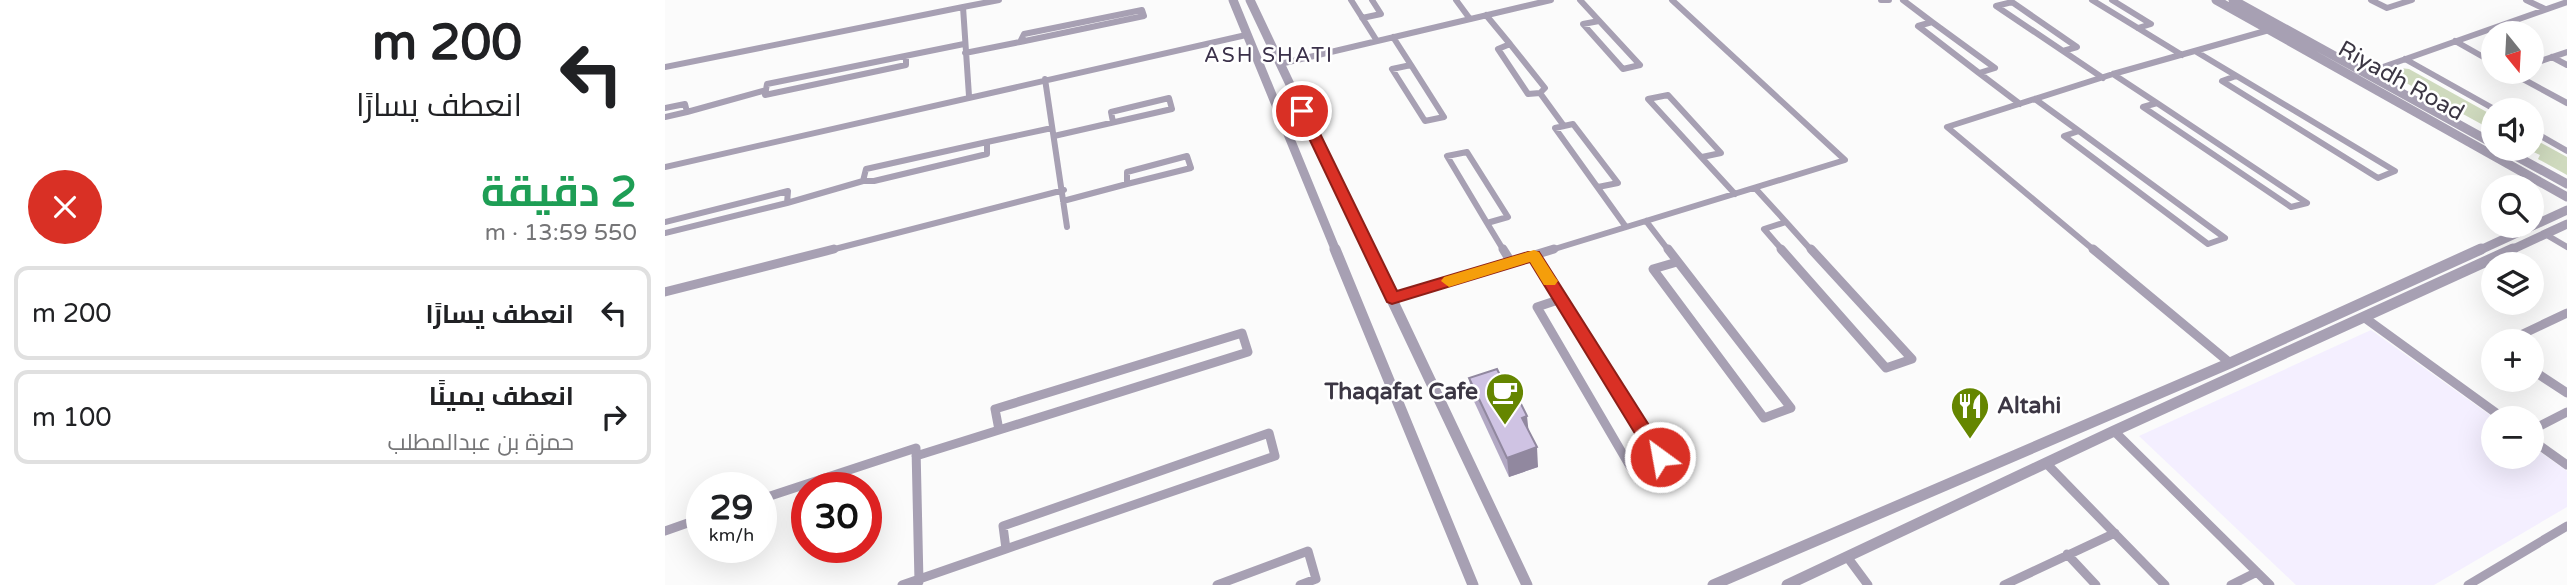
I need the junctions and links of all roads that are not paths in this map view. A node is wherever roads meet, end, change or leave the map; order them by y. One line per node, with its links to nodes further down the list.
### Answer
1 (999, 0): 22 (street)
2 (1233, 0): 31 (street)
3 (1250, 0): 47 (street)
4 (1351, 0): 25 (street)
5 (1372, 0): 25 (street)
6 (1456, 0): 26 (street)
7 (1551, 0): 24 (street)
8 (1580, 0): 27 (street)
9 (1672, 0): 83 (street)
10 (1881, 0): 11 (street)
11 (1889, 0)
12 (1903, 0): 28 (street)
13 (2092, 0): 29 (street)
14 (2112, 0): 29 (street)
15 (2216, 0): 30 (street, Riyadh Road)
16 (2233, 0): 52 (street)
17 (2371, 0): 18 (street)
18 (2412, 0)
19 (2526, 0): 23 (street)
20 (2001, 2): 38 (street); 38 (street)
21 (2567, 2): 23 (street)
22 (963, 8): 36 (street); 50 (street)
23 (2546, 9): 34 (street)
24 (1486, 15): 26 (street); 37 (street)
25 (1362, 18): 33 (street)
26 (1470, 19): 32 (street)
27 (1599, 21): 27 (street)
28 (1932, 22): 51 (street); 51 (street)
29 (2138, 29): 42 (street)
30 (2269, 30): 39 (street); 86 (street, Riyadh Road)
31 (1246, 35): 56 (street); 134 (street)
32 (1393, 37): 33 (street); 48 (street)
33 (1377, 41): 47 (street)
34 (2455, 41): 43 (street); 45 (street)
35 (1020, 42): 35 (street); 41 (street)
36 (964, 44): 41 (street); 66 (street)
37 (1510, 44): 58 (street); 58 (street)
38 (2063, 51): 55 (street)
39 (2195, 51): 42 (street); 54 (street)
40 (2567, 52): 44 (street)
41 (965, 53): 59 (street)
42 (2182, 55): 53 (street)
43 (2481, 55)
44 (2552, 57): 46 (street); 49 (street)
45 (2405, 59): 52 (street); 61 (street)
46 (2545, 59)
47 (1280, 64): 104 (street)
48 (1411, 65): 48 (street)
49 (2567, 65)
50 (665, 67)
51 (1979, 73): 64 (street)
52 (2366, 73): 72 (street)
53 (2113, 74): 55 (street); 62 (street)
54 (2236, 76): 54 (street)
55 (2103, 78): 60 (street)
56 (1045, 79): 59 (street); 71 (street)
57 (2533, 84): 63 (street)
58 (1540, 93): 69 (street)
59 (969, 96): 78 (street)
60 (2035, 99): 64 (street); 70 (street)
61 (2481, 102)
62 (2157, 103): 62 (street)
63 (2567, 103)
64 (2020, 104): 109 (street)
65 (665, 108): 66 (street)
66 (687, 112): 67 (street)
67 (665, 117)
68 (1113, 122): 68 (street); 71 (street)
69 (1564, 126): 82 (street); 82 (street)
70 (2079, 131): 70 (street)
71 (1053, 132): 74 (street); 84 (street)
72 (2481, 137)
73 (2544, 138): 75 (street)
74 (987, 142): 79 (street); 79 (street)
75 (2567, 151)
76 (1702, 157): 76 (street); 85 (street)
77 (2526, 161): 80 (street)
78 (665, 167)
79 (863, 181): 88 (street)
80 (2567, 181)
81 (1127, 185): 81 (street); 87 (street)
82 (1598, 187): 96 (street)
83 (1755, 188): 85 (street); 92 (street)
84 (1064, 190): 87 (street); 103 (street)
85 (1735, 194): 90 (street)
86 (2567, 197)
87 (1063, 201): 95 (street)
88 (787, 203): 91 (street); 97 (street)
89 (2567, 210): 109 (street)
90 (1646, 221): 96 (street); 102 (street)
91 (665, 222)
92 (1787, 222): 92 (street)
93 (1487, 223): 93 (street); 101 (street)
94 (2567, 224): 98 (street)
95 (1067, 227)
96 (1626, 227): 100 (street)
97 (665, 233)
98 (2545, 234): 99 (street); 107 (street)
99 (2567, 247)
100 (1534, 255): 101 (street); 105 (street)
101 (1511, 262): 104 (street)
102 (1677, 262): 102 (street)
103 (665, 292)
104 (1392, 298): 135 (street)
105 (1561, 299): 105 (street)
106 (2567, 313): 108 (street)
107 (2365, 318): 112 (street); 116 (street)
108 (2533, 329)
109 (2230, 363): 136 (street)
110 (2544, 378): 111 (street)
111 (2567, 393)
112 (2486, 406)
113 (2567, 412): 114 (street)
114 (2544, 424)
115 (999, 430): 115 (street); 118 (street)
116 (2113, 431): 119 (street); 129 (street)
117 (2544, 449): 120 (street)
118 (916, 456): 121 (street); 130 (street)
119 (2046, 463): 125 (street); 128 (street)
120 (2567, 465)
121 (777, 494)
122 (686, 524): 124 (street)
123 (2567, 526): 144 (street)
124 (665, 531)
125 (2115, 533): 127 (street); 141 (street)
126 (1006, 549): 126 (street); 130 (street)
127 (2067, 554): 139 (street); 140 (street)
128 (1848, 558): 137 (street); 138 (street)
129 (2256, 572): 142 (street); 143 (street)
130 (919, 582): 131 (street)
131 (902, 585)
132 (1217, 585): 133 (street)
133 (1300, 585)
134 (1473, 585)
135 (1527, 585)
136 (1713, 585)
137 (1787, 585)
138 (1868, 585)
139 (2004, 585)
140 (2097, 585)
141 (2165, 585)
142 (2231, 585)
143 (2270, 585)
144 (2468, 585)

